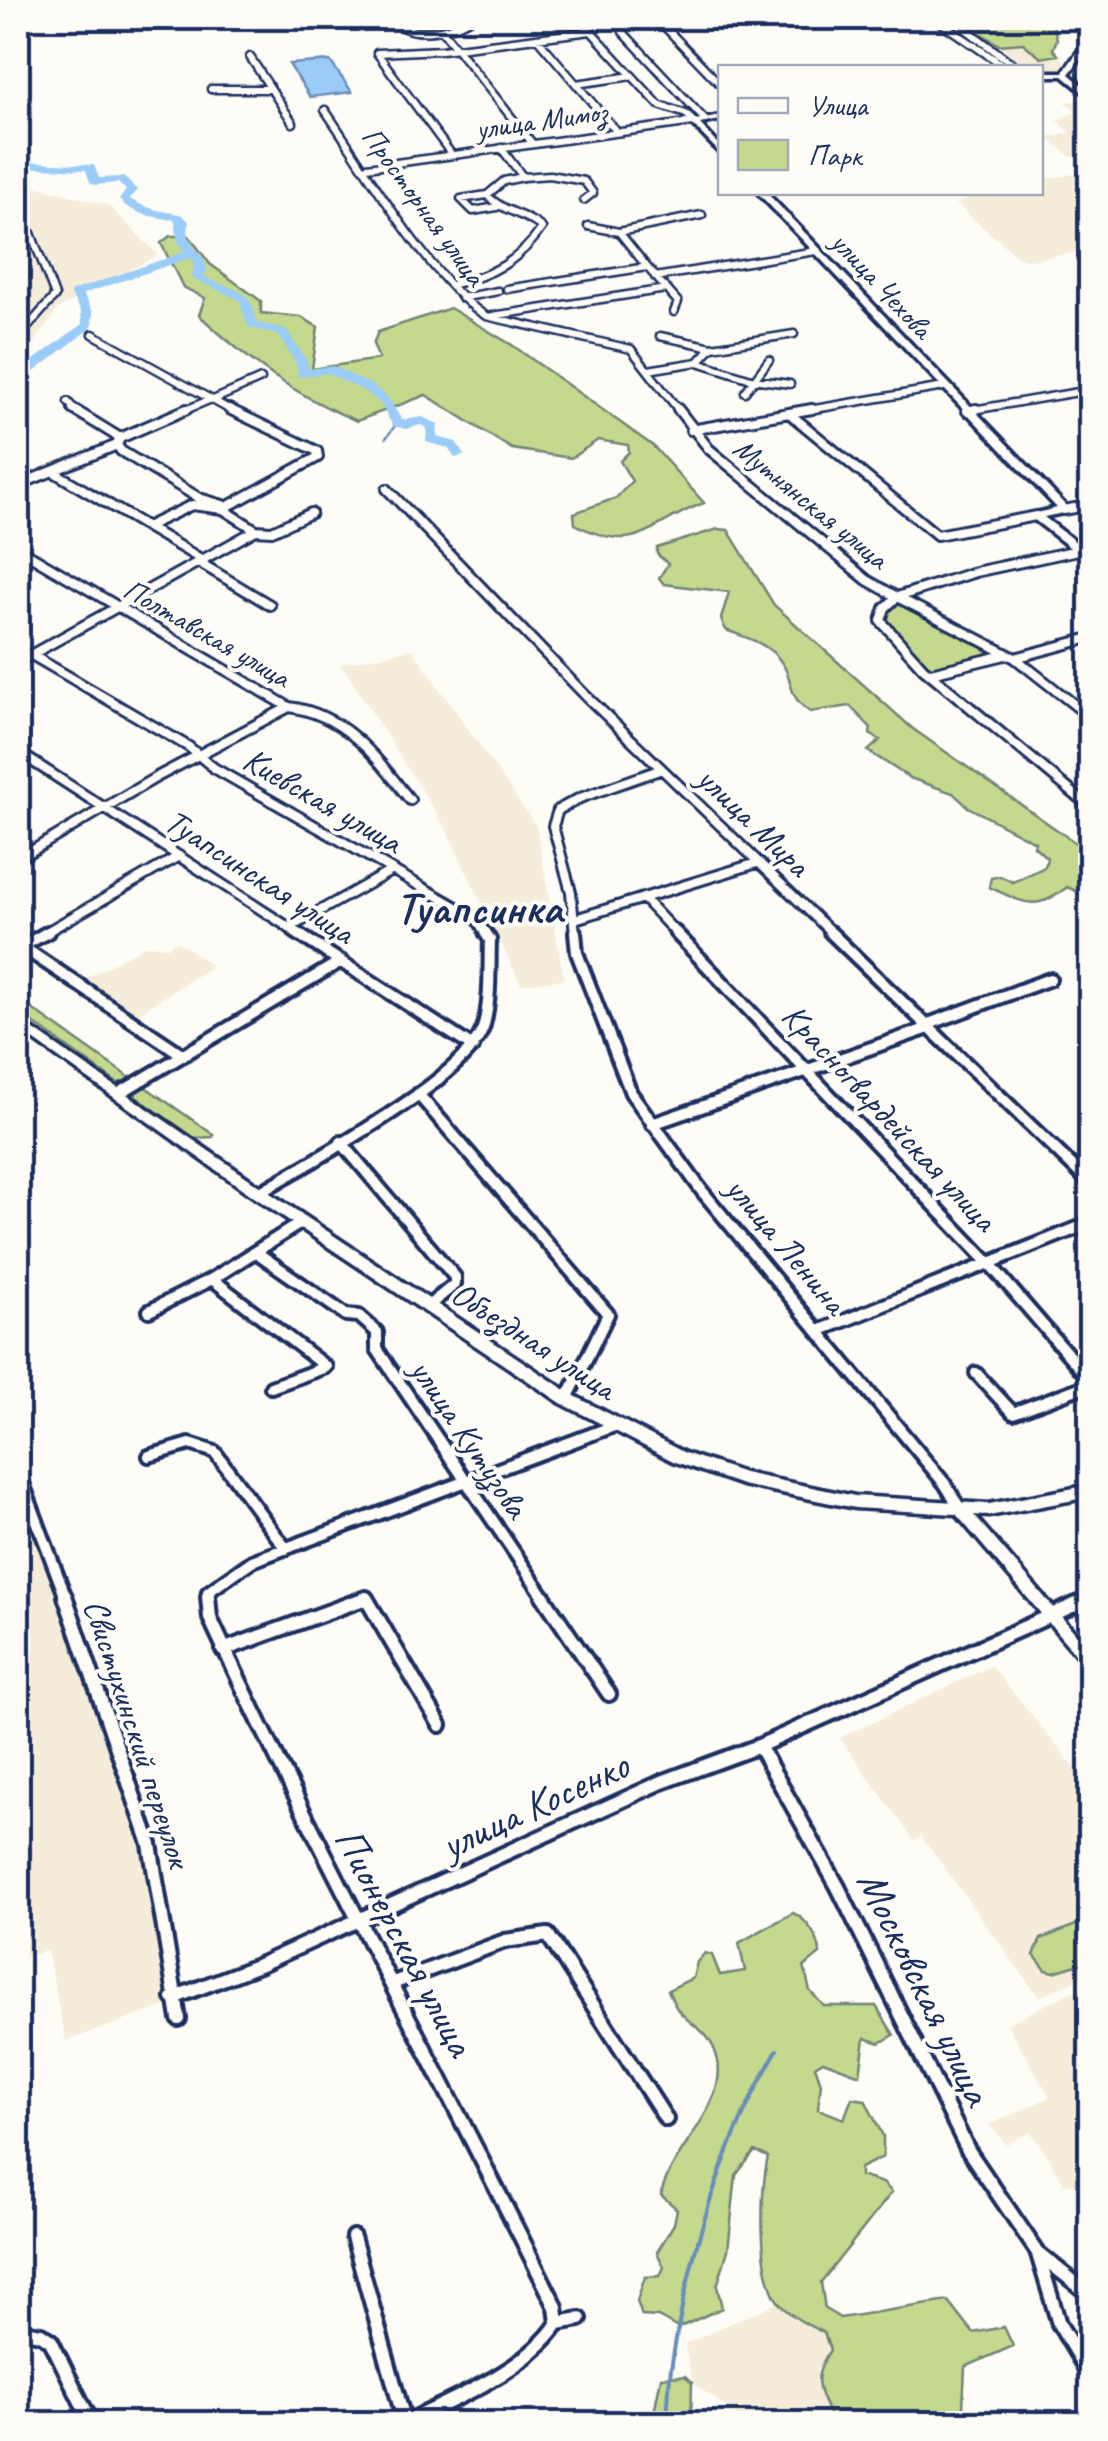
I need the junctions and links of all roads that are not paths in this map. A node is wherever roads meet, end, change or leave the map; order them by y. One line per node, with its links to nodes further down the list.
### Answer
1 (387, 18): 9 (street)
2 (471, 18): 9 (street)
3 (579, 18): 10 (street)
4 (704, 18): 7 (street)
5 (934, 18): 16 (street)
6 (951, 18): 17 (street)
7 (661, 23): 8 (street); 21 (street)
8 (645, 25)
9 (442, 30): 14 (street)
10 (592, 31): 12 (street); 20 (street)
11 (622, 32): 28 (street)
12 (537, 38): 14 (street); 22 (street)
13 (1090, 40): 19 (street)
14 (456, 49): 31 (street); 34 (street)
15 (250, 57): 24 (street)
16 (1003, 65)
17 (1014, 65)
18 (1043, 74): 19 (street)
19 (1065, 74): 25 (street)
20 (632, 76): 22 (street); 28 (street)
21 (718, 82)
22 (576, 84): 30 (street)
23 (212, 89): 24 (street)
24 (271, 89): 29 (street)
25 (1090, 96)
26 (326, 110): 35 (street, Просторная улица)
27 (718, 118): 28 (street, улица Мимоз)
28 (700, 121): 30 (street, улица Мимоз); 32 (street)
29 (293, 123)
30 (616, 132): 31 (street, улица Мимоз)
31 (532, 143): 33 (street, улица Мимоз)
32 (718, 147)
33 (501, 148): 34 (street, улица Мимоз); 36 (street)
34 (452, 155): 35 (street, улица Мимоз)
35 (367, 167): 48 (street, Просторная улица)
36 (522, 177): 37 (street); 39 (street)
37 (487, 195): 40 (street); 40 (street)
38 (764, 195): 45 (street, улица Чехова)
39 (584, 200)
40 (497, 206): 48 (street)
41 (702, 215): 44 (street)
42 (18, 223): 56 (street)
43 (588, 226): 44 (street)
44 (618, 232): 46 (street)
45 (816, 251): 47 (street); 64 (street, улица Чехова)
46 (647, 267): 47 (street); 50 (street)
47 (656, 276): 49 (street)
48 (454, 284): 50 (street, Просторная улица)
49 (666, 289): 51 (street); 52 (street)
50 (461, 298): 52 (street, Просторная улица)
51 (674, 312)
52 (486, 316): 60 (street, Просторная улица)
53 (93, 334): 67 (street)
54 (794, 334): 57 (street)
55 (660, 336): 57 (street)
56 (18, 338)
57 (712, 347): 59 (street)
58 (768, 360): 62 (street)
59 (698, 362): 60 (street); 62 (street)
60 (648, 370): 71 (street, Просторная улица)
61 (261, 379): 67 (street)
62 (756, 380): 63 (street); 65 (street)
63 (790, 384)
64 (944, 386): 69 (street, улица Чехова); 70 (street)
65 (745, 392)
66 (1089, 392): 69 (street)
67 (211, 400): 72 (street); 78 (street)
68 (68, 402): 72 (street)
69 (967, 411): 79 (street, улица Чехова)
70 (790, 414): 71 (street); 81 (street)
71 (692, 430): 88 (street, Мутнянская улица)
72 (119, 441): 73 (street); 76 (street)
73 (54, 472): 74 (street); 82 (street)
74 (18, 485)
75 (387, 489): 100 (street, улица Мира)
76 (201, 502): 78 (street); 82 (street)
77 (1090, 505): 79 (street)
78 (223, 509): 83 (street)
79 (1064, 510): 81 (street)
80 (311, 513): 83 (street)
81 (1036, 516): 85 (street)
82 (148, 526): 87 (street)
83 (256, 530): 87 (street)
84 (18, 548): 90 (street, Полтавская улица)
85 (1078, 550): 86 (street); 88 (street)
86 (1090, 558)
87 (202, 562): 89 (street); 90 (street)
88 (898, 598): 93 (street); 95 (street, Мутнянская улица)
89 (270, 606)
90 (117, 607): 92 (street); 96 (street, Полтавская улица)
91 (1090, 638): 93 (street)
92 (30, 654): 94 (street); 99 (street, Киевская улица)
93 (1010, 656): 95 (street); 97 (street)
94 (18, 662)
95 (931, 672): 103 (street, Мутнянская улица)
96 (289, 707): 99 (street); 101 (street, Полтавская улица)
97 (1090, 717)
98 (18, 752): 102 (street, Туапсинская улица)
99 (200, 757): 102 (street); 107 (street, Киевская улица)
100 (662, 769): 106 (street, улица Мира); 109 (street, улица Ленина)
101 (410, 800)
102 (102, 808): 104 (street, Туапсинская улица); 105 (street)
103 (1090, 808)
104 (179, 856): 110 (street, Туапсинская улица); 111 (street)
105 (18, 858)
106 (757, 863): 108 (street); 115 (street, улица Мира)
107 (391, 871): 110 (street); 116 (street, Киевская улица)
108 (644, 898): 109 (street); 118 (street, Красногвардейская улица)
109 (575, 920): 121 (street, улица Ленина)
110 (289, 928): 112 (street, Туапсинская улица)
111 (20, 946): 117 (street)
112 (341, 961): 116 (street, Туапсинская улица); 117 (street)
113 (1050, 979): 115 (street)
114 (18, 1024): 119 (main road, Объездная улица)
115 (927, 1027): 118 (street); 123 (street, улица Мира)
116 (473, 1047): 120 (street)
117 (182, 1055): 119 (street)
118 (806, 1068): 121 (street); 128 (street, Красногвардейская улица)
119 (118, 1094): 124 (main road, Объездная улица)
120 (418, 1094): 122 (street); 136 (street)
121 (652, 1124): 132 (street, улица Ленина)
122 (341, 1142): 124 (street); 130 (street)
123 (1090, 1183)
124 (259, 1193): 125 (main road, Объездная улица)
125 (302, 1222): 127 (street); 130 (main road, Объездная улица)
126 (1090, 1223): 128 (street)
127 (256, 1252): 129 (street); 140 (street, улица Кутузова)
128 (990, 1263): 132 (street); 134 (street, Красногвардейская улица)
129 (212, 1279): 131 (street); 135 (street)
130 (428, 1307): 136 (main road, Объездная улица)
131 (149, 1311)
132 (820, 1330): 142 (street, улица Ленина)
133 (976, 1373): 134 (street)
134 (1090, 1382)
135 (271, 1387)
136 (567, 1398): 137 (main road, Объездная улица)
137 (614, 1426): 140 (street); 142 (main road, Объездная улица)
138 (149, 1456): 143 (street)
139 (18, 1470): 153 (street, Свистухинский переулок)
140 (468, 1481): 143 (street); 148 (street, улица Кутузова)
141 (1090, 1490): 142 (main road, Объездная улица)
142 (961, 1510): 145 (street, улица Ленина)
143 (286, 1549): 146 (street, Пионерская улица)
144 (1090, 1598): 145 (street, улица Косенко)
145 (1052, 1614): 147 (street, улица Ленина); 150 (street, улица Косенко)
146 (223, 1650): 149 (street); 151 (street, Пионерская улица)
147 (1090, 1660)
148 (609, 1694)
149 (440, 1725)
150 (760, 1746): 151 (street, улица Косенко); 157 (street, Московская улица)
151 (360, 1920): 152 (street, Пионерская улица); 153 (street, улица Косенко)
152 (393, 1982): 155 (street); 160 (street, Пионерская улица)
153 (173, 1998): 154 (street, Свистухинский переулок)
154 (179, 2019)
155 (666, 2119)
156 (353, 2237): 164 (street)
157 (1038, 2253): 158 (street, Московская улица); 159 (street, Московская улица)
158 (1085, 2291): 159 (street)
159 (1050, 2299): 163 (street, Московская улица)
160 (558, 2319): 161 (street); 164 (street)
161 (580, 2319)
162 (18, 2330): 165 (street)
163 (1090, 2376)
164 (404, 2423)
165 (92, 2424)

